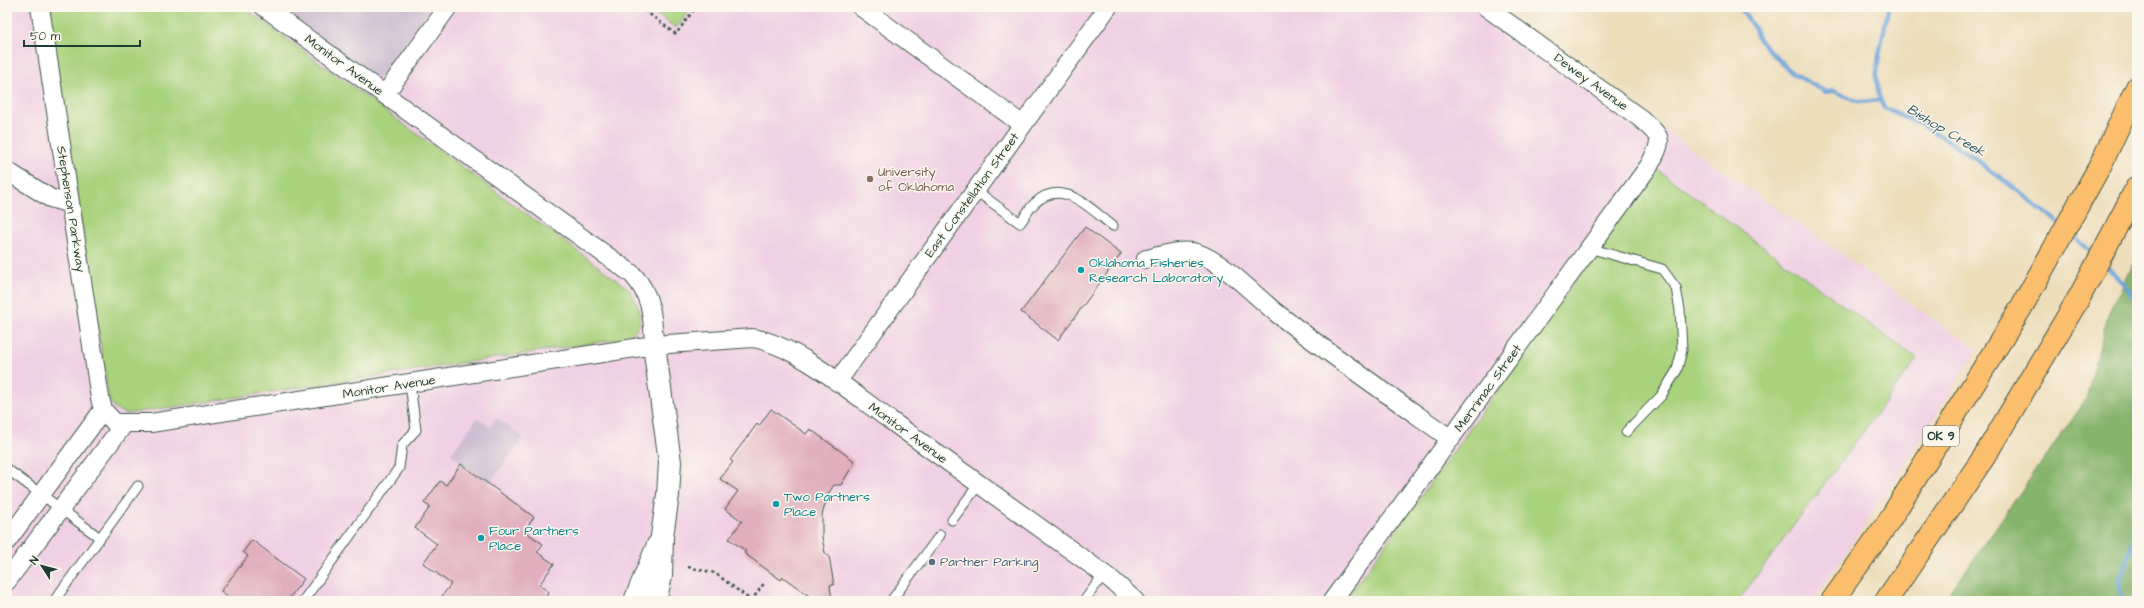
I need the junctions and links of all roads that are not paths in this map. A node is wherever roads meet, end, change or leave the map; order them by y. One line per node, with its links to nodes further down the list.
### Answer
1 (40, 7): 14 (street, Stephenson Parkway)
2 (264, 7): 8 (street, Monitor Avenue)
3 (448, 7): 8 (street)
4 (861, 7): 9 (street)
5 (1108, 7): 9 (street, East Constellation Street)
6 (1486, 7): 11 (street, Dewey Avenue)
7 (2137, 87): 45 (highway, OK 9)
8 (385, 94): 18 (street, Monitor Avenue)
9 (1023, 125): 12 (street, East Constellation Street)
10 (7, 171): 14 (street)
11 (1642, 173): 16 (street, Merrimac Street)
12 (975, 190): 15 (lane); 19 (street, East Constellation Street)
13 (2135, 191): 46 (highway)
14 (70, 204): 21 (street, Stephenson Parkway)
15 (1113, 226)
16 (1589, 248): 23 (lane); 24 (street, Merrimac Street)
17 (1146, 259): 24 (street)
18 (654, 345): 19 (street, Monitor Avenue); 20 (street, Monitor Avenue); 32 (street)
19 (837, 382): 26 (street, Monitor Avenue)
20 (410, 384): 22 (street, Monitor Avenue); 38 (lane)
21 (103, 410): 22 (street); 28 (street)
22 (124, 424): 29 (street)
23 (1626, 432)
24 (1450, 439): 44 (street, Merrimac Street)
25 (7, 469): 28 (lane)
26 (978, 484): 30 (lane); 35 (street, Monitor Avenue)
27 (138, 486): 33 (lane)
28 (42, 495): 29 (lane); 34 (street)
29 (61, 509): 33 (lane); 36 (street)
30 (952, 520)
31 (940, 535): 41 (lane)
32 (662, 536): 39 (street); 40 (street)
33 (100, 538): 37 (lane)
34 (7, 541)
35 (1104, 574): 42 (lane); 43 (street, Monitor Avenue)
36 (7, 581)
37 (54, 601)
38 (303, 601)
39 (635, 601)
40 (655, 601)
41 (891, 601)
42 (1084, 601)
43 (1135, 601)
44 (1332, 601)
45 (1832, 601)
46 (1886, 601)

